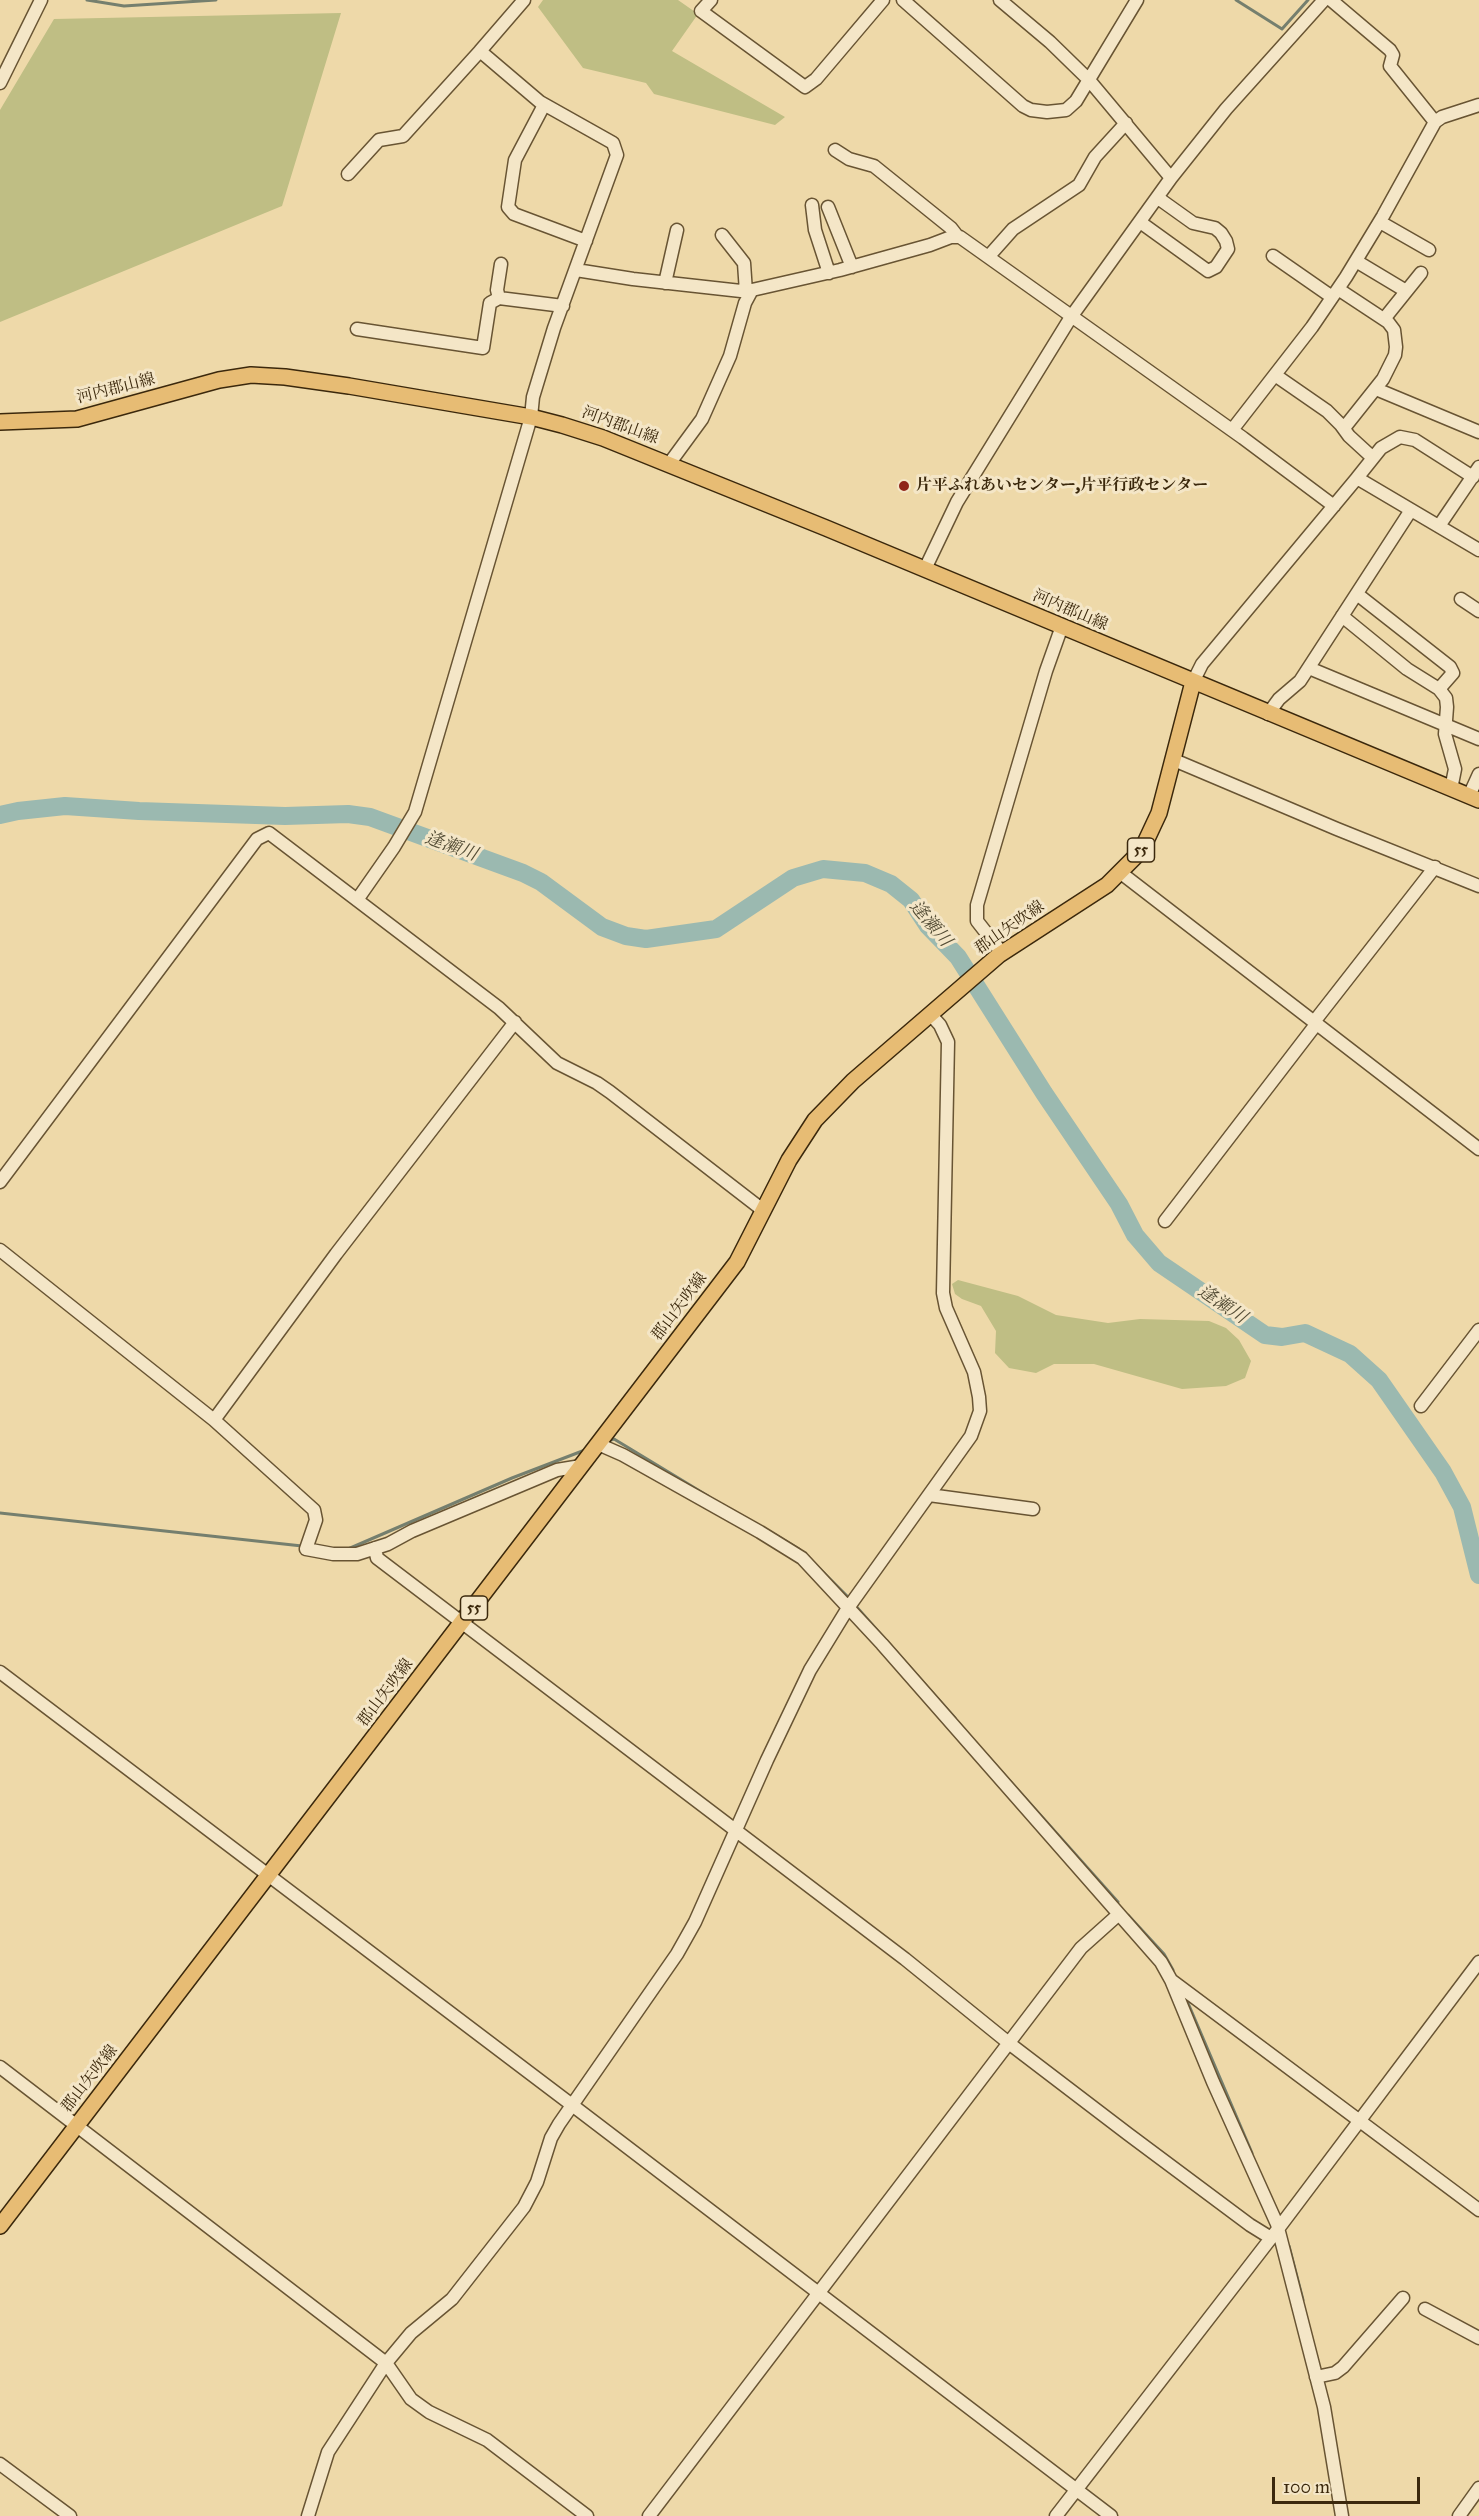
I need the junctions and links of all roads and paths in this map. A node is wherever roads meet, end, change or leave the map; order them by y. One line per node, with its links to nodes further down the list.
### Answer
1 (41, 0): 12 (street)
2 (524, 0): 10 (street)
3 (711, 0): 4 (street)
4 (883, 0)
5 (903, 0): 11 (street)
6 (1000, 0): 11 (street)
7 (1137, 0): 11 (street)
8 (1324, 0): 19 (street)
9 (1330, 0): 15 (street)
10 (480, 51): 13 (street); 18 (street)
11 (1089, 80): 16 (street)
12 (0, 83)
13 (544, 105): 28 (street); 28 (street)
14 (1479, 105): 15 (street)
15 (1435, 122): 24 (street)
16 (1126, 123): 19 (street); 30 (street)
17 (835, 150): 27 (street)
18 (348, 174)
19 (1171, 178): 20 (street)
20 (1158, 198): 23 (street); 23 (street)
21 (812, 205): 36 (street)
22 (828, 207): 34 (street)
23 (1140, 222): 44 (street)
24 (1380, 222): 29 (street); 32 (street)
25 (677, 230): 38 (street)
26 (722, 235): 40 (street)
27 (958, 237): 30 (street); 34 (street)
28 (586, 241): 35 (street)
29 (1429, 250)
30 (989, 256): 44 (street)
31 (1274, 256): 41 (street)
32 (1356, 261): 39 (street); 41 (street)
33 (501, 264): 42 (street)
34 (852, 267): 36 (street)
35 (576, 270): 38 (street); 43 (street)
36 (829, 273): 40 (street)
37 (1421, 273): 39 (street)
38 (665, 283): 40 (street)
39 (1406, 291): 45 (street)
40 (748, 292): 55 (street)
41 (1335, 293): 45 (street); 47 (street)
42 (499, 298): 43 (street); 46 (street)
43 (562, 306): 49 (street)
44 (1071, 317): 52 (street); 62 (street)
45 (1384, 319): 48 (street)
46 (357, 329)
47 (1275, 375): 51 (street); 52 (street)
48 (1376, 389): 51 (street); 53 (street)
49 (531, 417): 50 (main road, 河内郡山線); 55 (main road, 河内郡山線); 81 (street)
50 (1, 419)
51 (1344, 428): 54 (street)
52 (1232, 430): 58 (street)
53 (1479, 432)
54 (1372, 458): 56 (street); 57 (street)
55 (669, 464): 62 (main road, 河内郡山線)
56 (1476, 472): 60 (street)
57 (1357, 478): 58 (street); 59 (street)
58 (1334, 506): 69 (street)
59 (1411, 510): 60 (street); 63 (street)
60 (1439, 526): 61 (street)
61 (1479, 550)
62 (925, 569): 67 (main road, 河内郡山線)
63 (1357, 594): 66 (street); 70 (street)
64 (1461, 599): 65 (street)
65 (1479, 610)
66 (1342, 616): 68 (street); 70 (street)
67 (1062, 626): 69 (main road, 河内郡山線); 82 (street)
68 (1309, 668): 71 (street); 72 (street)
69 (1193, 682): 71 (main road); 74 (main road, 郡山矢吹線 / 55)
70 (1439, 689): 72 (street)
71 (1268, 714): 76 (main road)
72 (1445, 725): 73 (street); 76 (street)
73 (1479, 739)
74 (1174, 760): 78 (street); 79 (main road, 郡山矢吹線 / 55)
75 (1479, 774): 77 (street)
76 (1451, 789): 77 (main road)
77 (1474, 798)
78 (1435, 867): 80 (street); 85 (street)
79 (1121, 873): 82 (main road, 郡山矢吹線 / 55); 85 (street)
80 (1479, 886)
81 (357, 900): 84 (street); 87 (street)
82 (1001, 954): 83 (main road, 郡山矢吹線 / 55)
83 (930, 1014): 88 (main road, 郡山矢吹線 / 55); 96 (street)
84 (515, 1022): 88 (street); 93 (street)
85 (1316, 1024): 86 (street); 89 (street)
86 (1479, 1149)
87 (0, 1182)
88 (764, 1210): 94 (main road, 郡山矢吹線 / 55)
89 (1165, 1221)
90 (0, 1250): 93 (street)
91 (1479, 1330): 92 (street)
92 (1421, 1406)
93 (214, 1420): 98 (street)
94 (598, 1444): 95 (main road, 郡山矢吹線 / 55); 99 (street)
95 (581, 1466): 98 (street); 100 (main road, 郡山矢吹線 / 55)
96 (929, 1495): 97 (street); 99 (street)
97 (1033, 1509)
98 (375, 1548): 100 (street)
99 (848, 1608): 102 (street); 104 (street)
100 (462, 1623): 102 (street); 103 (main road, 郡山矢吹線 / 55)
101 (0, 1672): 103 (street)
102 (736, 1831): 107 (street); 109 (street)
103 (268, 1877): 109 (street); 111 (main road, 郡山矢吹線 / 55)
104 (1119, 1914): 106 (street); 107 (street)
105 (1479, 1962): 110 (street)
106 (1172, 1980): 110 (street); 114 (street)
107 (1010, 2044): 114 (street); 115 (street)
108 (0, 2067): 111 (street)
109 (572, 2104): 115 (street); 119 (street)
110 (1358, 2120): 112 (street); 114 (street)
111 (77, 2126): 113 (main road, 郡山矢吹線 / 55); 119 (street)
112 (1479, 2210)
113 (0, 2226)
114 (1275, 2234): 120 (street); 123 (street)
115 (819, 2293): 123 (street); 127 (street)
116 (1403, 2298): 120 (street)
117 (1425, 2309): 118 (street)
118 (1479, 2338)
119 (386, 2362): 125 (street); 126 (street)
120 (1316, 2377): 130 (street)
121 (0, 2464): 124 (street)
122 (1479, 2488): 131 (street)
123 (1077, 2489): 128 (street); 129 (street)
124 (70, 2516)
125 (308, 2516)
126 (587, 2516)
127 (649, 2516)
128 (1056, 2516)
129 (1111, 2516)
130 (1342, 2516)
131 (1459, 2516)

